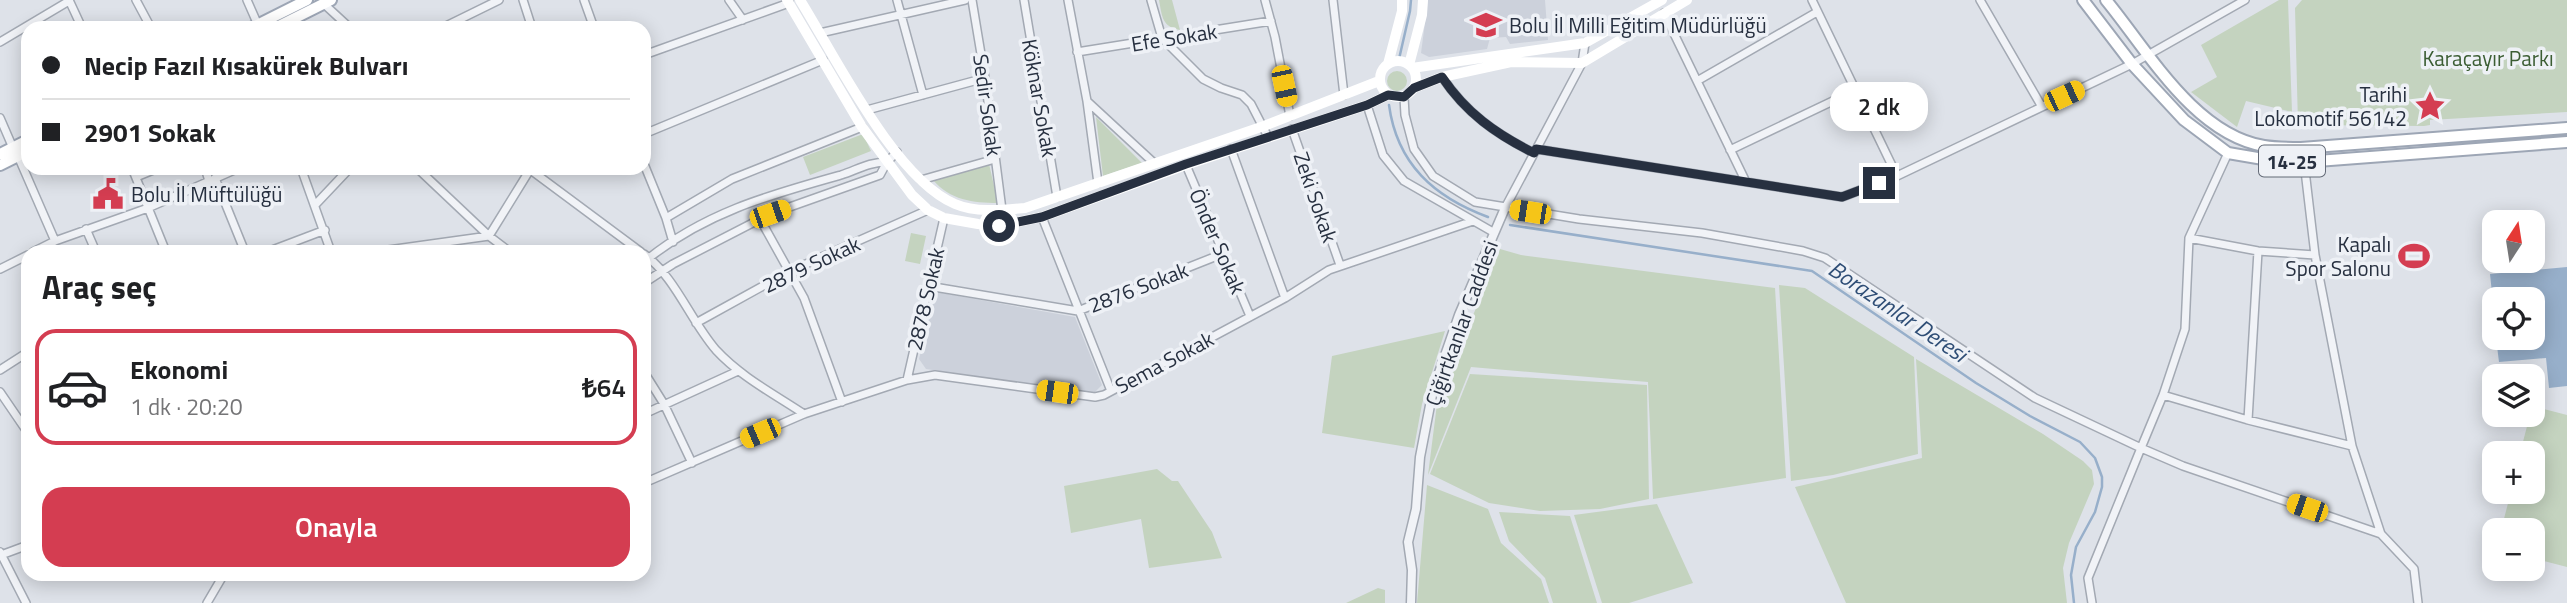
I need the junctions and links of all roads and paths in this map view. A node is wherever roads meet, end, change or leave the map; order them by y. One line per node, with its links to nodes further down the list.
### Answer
1 (136, 0): 37 (street)
2 (247, 0): 38 (street)
3 (307, 0): 39 (main road)
4 (473, 0): 30 (street)
5 (499, 0): 30 (street)
6 (523, 0): 43 (street)
7 (584, 0): 44 (street)
8 (729, 0): 34 (street)
9 (800, 0): 47 (main road)
10 (897, 0): 32 (street)
11 (965, 0): 32 (street)
12 (972, 0): 60 (street, Sedir Sokak)
13 (1024, 0): 111 (street, Köknar Sokak)
14 (1068, 0): 51 (street)
15 (1151, 0): 48 (street)
16 (1265, 0): 45 (street)
17 (1333, 0): 66 (street)
18 (1402, 0): 56 (main road)
19 (1423, 0): 58 (main road)
20 (1662, 0): 50 (main road)
21 (1686, 0): 33 (main road)
22 (1812, 0): 31 (street)
23 (1980, 0): 71 (street)
24 (2083, 0): 57 (main road, 14-25)
25 (2106, 0): 53 (main road, 14-25)
26 (2245, 0): 53 (street)
27 (69, 1): 35 (street); 36 (street)
28 (788, 1): 34 (street); 54 (main road)
29 (328, 2): 40 (main road); 41 (street)
30 (478, 10): 42 (street)
31 (1818, 12): 62 (street); 64 (street)
32 (901, 13): 47 (street); 65 (street)
33 (1664, 13): 55 (main road); 62 (street)
34 (743, 20): 52 (street)
35 (35, 21)
36 (79, 21)
37 (147, 21)
38 (253, 21)
39 (265, 21)
40 (289, 21)
41 (344, 21)
42 (456, 21)
43 (530, 21)
44 (592, 21)
45 (1271, 21): 48 (street, Efe Sokak); 73 (street)
46 (21, 30): 49 (street)
47 (820, 33): 72 (main road)
48 (1162, 38): 51 (street, Efe Sokak); 75 (street)
49 (0, 42)
50 (1585, 43): 55 (street, Çiğirtkanlar Caddesi); 58 (main road)
51 (1077, 52): 69 (street)
52 (651, 53)
53 (2148, 53): 57 (street); 77 (main road, 14-25)
54 (823, 60): 76 (main road); 79 (street)
55 (1582, 63): 59 (main road); 84 (street, Çiğirtkanlar Caddesi)
56 (1388, 64): 58 (main road); 61 (main road)
57 (2132, 64): 71 (street); 87 (main road, 14-25)
58 (1410, 66): 63 (main road)
59 (1442, 77): 63 (main road); 84 (street)
60 (985, 78): 65 (street); 89 (street, Sedir Sokak)
61 (1379, 81): 66 (main road); 67 (main road)
62 (1697, 81): 83 (street)
63 (1414, 88): 68 (main road)
64 (1856, 90): 83 (street); 105 (street)
65 (923, 95): 72 (street)
66 (1344, 95): 73 (main road)
67 (1388, 95): 68 (main road); 70 (main road)
68 (1404, 97): 114 (street)
69 (1087, 101): 92 (street); 110 (street)
70 (1367, 105): 78 (main road); 121 (street)
71 (2042, 107): 105 (street)
72 (867, 110): 86 (main road)
73 (1290, 116): 75 (main road)
74 (0, 118): 85 (street)
75 (1264, 126): 80 (street); 92 (main road)
76 (862, 127): 90 (main road); 118 (street)
77 (2567, 128)
78 (1292, 129): 80 (main road); 144 (street, Zeki Sokak)
79 (651, 131)
80 (1268, 136): 82 (main road)
81 (2567, 142): 91 (main road, 14-25)
82 (1231, 149): 93 (main road); 150 (street)
83 (1730, 150): 109 (street)
84 (1535, 151): 109 (street); 114 (street, Çiğirtkanlar Caddesi)
85 (20, 152): 88 (main road); 94 (main road)
86 (897, 152): 90 (street); 108 (main road)
87 (2228, 153): 91 (main road, 14-25); 126 (street)
88 (0, 154)
89 (995, 159): 108 (street); 116 (street, Sedir Sokak)
90 (887, 162): 115 (main road); 120 (street); 128 (street)
91 (2304, 162): 141 (street)
92 (1154, 163): 110 (main road)
93 (1186, 164): 117 (main road); 140 (street, Önder Sokak)
94 (0, 165)
95 (29, 175): 127 (street)
96 (141, 175): 106 (street)
97 (209, 175): 107 (street)
98 (222, 175): 107 (street)
99 (304, 175): 112 (street)
100 (343, 175): 112 (street)
101 (424, 175): 125 (street)
102 (525, 175): 125 (street)
103 (538, 175): 137 (street)
104 (648, 175): 118 (street)
105 (1898, 176): 109 (street)
106 (136, 177): 113 (street)
107 (212, 179): 113 (street); 132 (street)
108 (921, 180): 116 (main road)
109 (1745, 180)
110 (1098, 183): 111 (main road)
111 (1057, 197): 116 (main road)
112 (315, 205): 123 (street)
113 (148, 208): 122 (street); 131 (street)
114 (1505, 208): 124 (street, Çiğirtkanlar Caddesi); 169 (street)
115 (928, 210): 119 (main road); 147 (street, 2879 Sokak)
116 (1002, 210)
117 (1042, 217): 119 (main road); 151 (street)
118 (666, 218): 128 (street)
119 (944, 218): 149 (street, 2878 Sokak)
120 (760, 219): 146 (street); 147 (street)
121 (1473, 221): 124 (street); 144 (street, Sema Sokak)
122 (86, 229): 127 (street); 130 (street)
123 (325, 230): 133 (street); 134 (street)
124 (1493, 232): 178 (street, Çiğirtkanlar Caddesi)
125 (489, 236): 135 (street); 136 (street)
126 (2189, 238): 138 (street); 161 (street)
127 (55, 241): 129 (street)
128 (673, 242): 139 (street)
129 (47, 245)
130 (93, 245)
131 (163, 245)
132 (242, 245)
133 (285, 245)
134 (329, 245)
135 (424, 245)
136 (501, 245)
137 (630, 245)
138 (2258, 251): 141 (street); 166 (street)
139 (651, 253)
140 (1222, 254): 151 (street, 2876 Sokak); 152 (street, Önder Sokak)
141 (2315, 255): 168 (street)
142 (21, 259): 145 (street)
143 (651, 261): 146 (street)
144 (1340, 265): 150 (street, Sema Sokak)
145 (0, 270)
146 (662, 271): 148 (street); 153 (street)
147 (790, 271): 153 (street, 2879 Sokak); 162 (street)
148 (651, 278)
149 (928, 286): 151 (street, 2876 Sokak); 157 (street, 2878 Sokak)
150 (1285, 298): 152 (street, Sema Sokak)
151 (1078, 311): 160 (street)
152 (1250, 316): 160 (street, Sema Sokak)
153 (696, 323): 156 (street)
154 (21, 356): 155 (street)
155 (0, 370)
156 (738, 371): 163 (street); 165 (street)
157 (906, 380): 160 (street, Sema Sokak); 162 (street, Sema Sokak)
158 (651, 383): 163 (street)
159 (0, 391): 167 (street)
160 (1111, 391)
161 (2163, 395): 166 (street); 169 (street)
162 (842, 402): 165 (street, Sema Sokak)
163 (664, 404): 164 (street); 170 (street)
164 (651, 410)
165 (804, 414): 170 (street, Sema Sokak)
166 (2248, 420): 168 (street)
167 (21, 422)
168 (2352, 446): 172 (street)
169 (2141, 448): 172 (street); 179 (street)
170 (692, 463): 171 (street, Sema Sokak)
171 (651, 480)
172 (2381, 534): 180 (street)
173 (21, 547): 174 (street)
174 (1, 554): 176 (street)
175 (220, 581): 177 (street)
176 (26, 603)
177 (206, 603)
178 (1411, 603)
179 (2092, 603)
180 (2418, 603)

